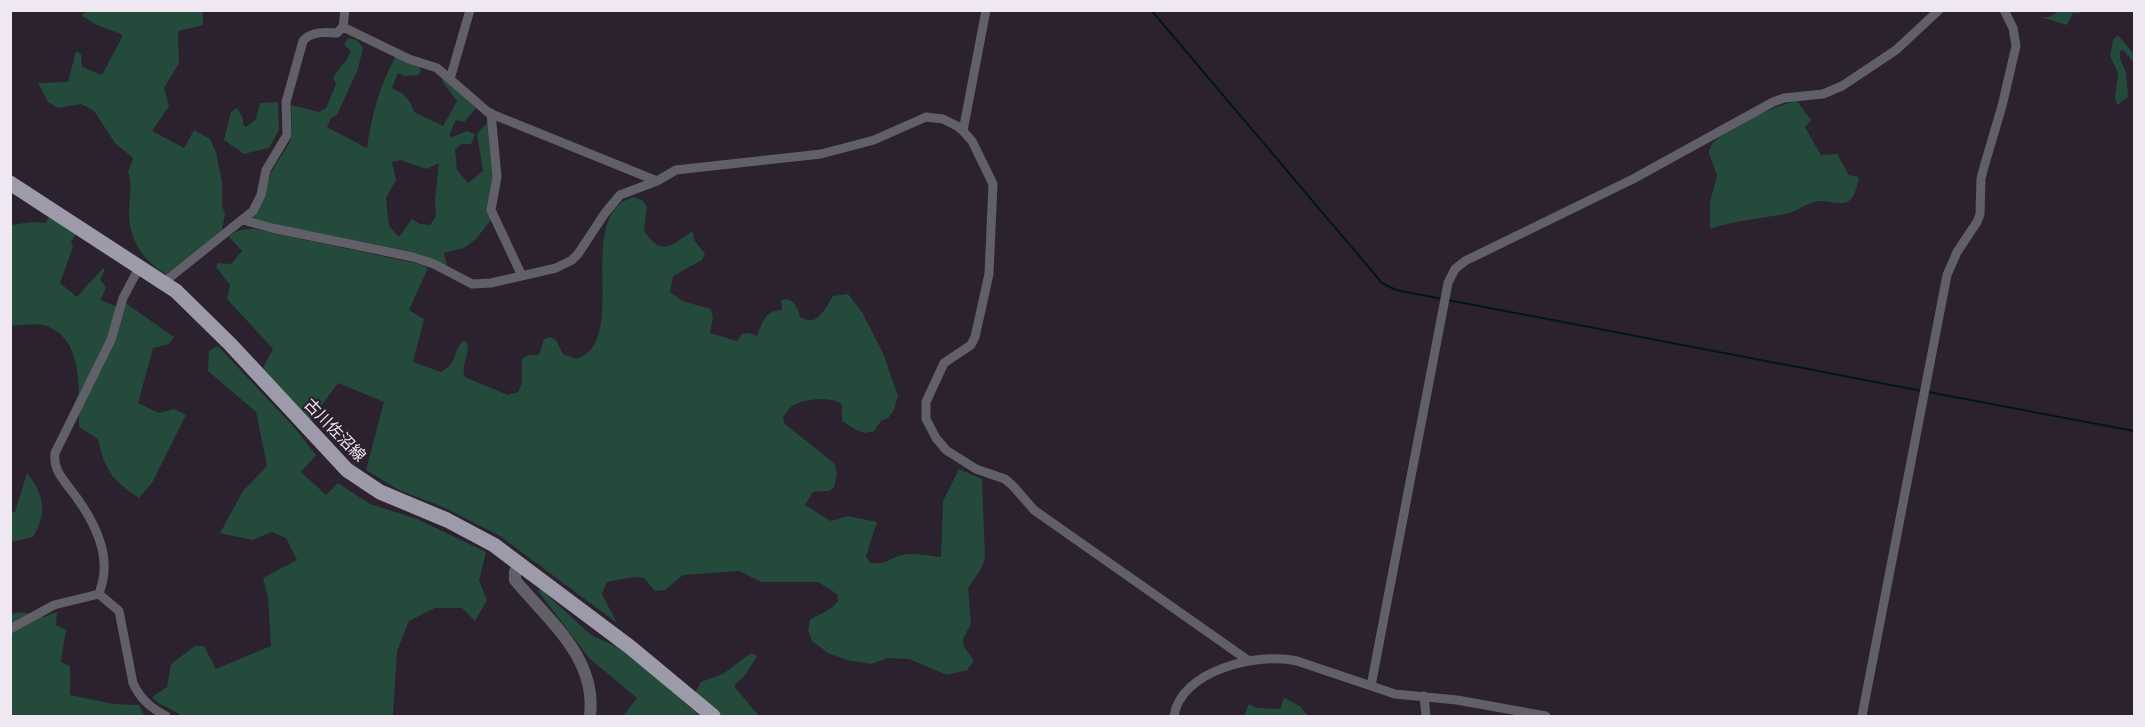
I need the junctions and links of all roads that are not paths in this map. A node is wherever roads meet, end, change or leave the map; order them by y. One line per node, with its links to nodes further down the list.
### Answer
1 (345, 10): 6 (street)
2 (470, 10): 7 (street)
3 (986, 10): 9 (street)
4 (1939, 10): 20 (street)
5 (2004, 10): 28 (street)
6 (343, 27): 7 (street); 12 (street)
7 (450, 79): 8 (street)
8 (491, 113): 10 (street); 14 (street)
9 (963, 131): 10 (street); 19 (street)
10 (657, 181): 14 (street)
11 (10, 183): 13 (main road, 古川佐沼線)
12 (243, 220): 14 (street); 15 (street)
13 (140, 266): 15 (main road, 古川佐沼線); 17 (street)
14 (522, 276)
15 (164, 282): 16 (main road, 古川佐沼線)
16 (519, 563): 23 (street); 24 (main road, 古川佐沼線)
17 (99, 594): 18 (street); 22 (street)
18 (10, 629)
19 (1249, 661): 20 (street); 25 (street)
20 (1371, 686): 21 (street)
21 (1424, 696): 26 (street); 27 (street)
22 (166, 717)
23 (590, 717)
24 (713, 717)
25 (1174, 717)
26 (1426, 717)
27 (1546, 717)
28 (1862, 717)

